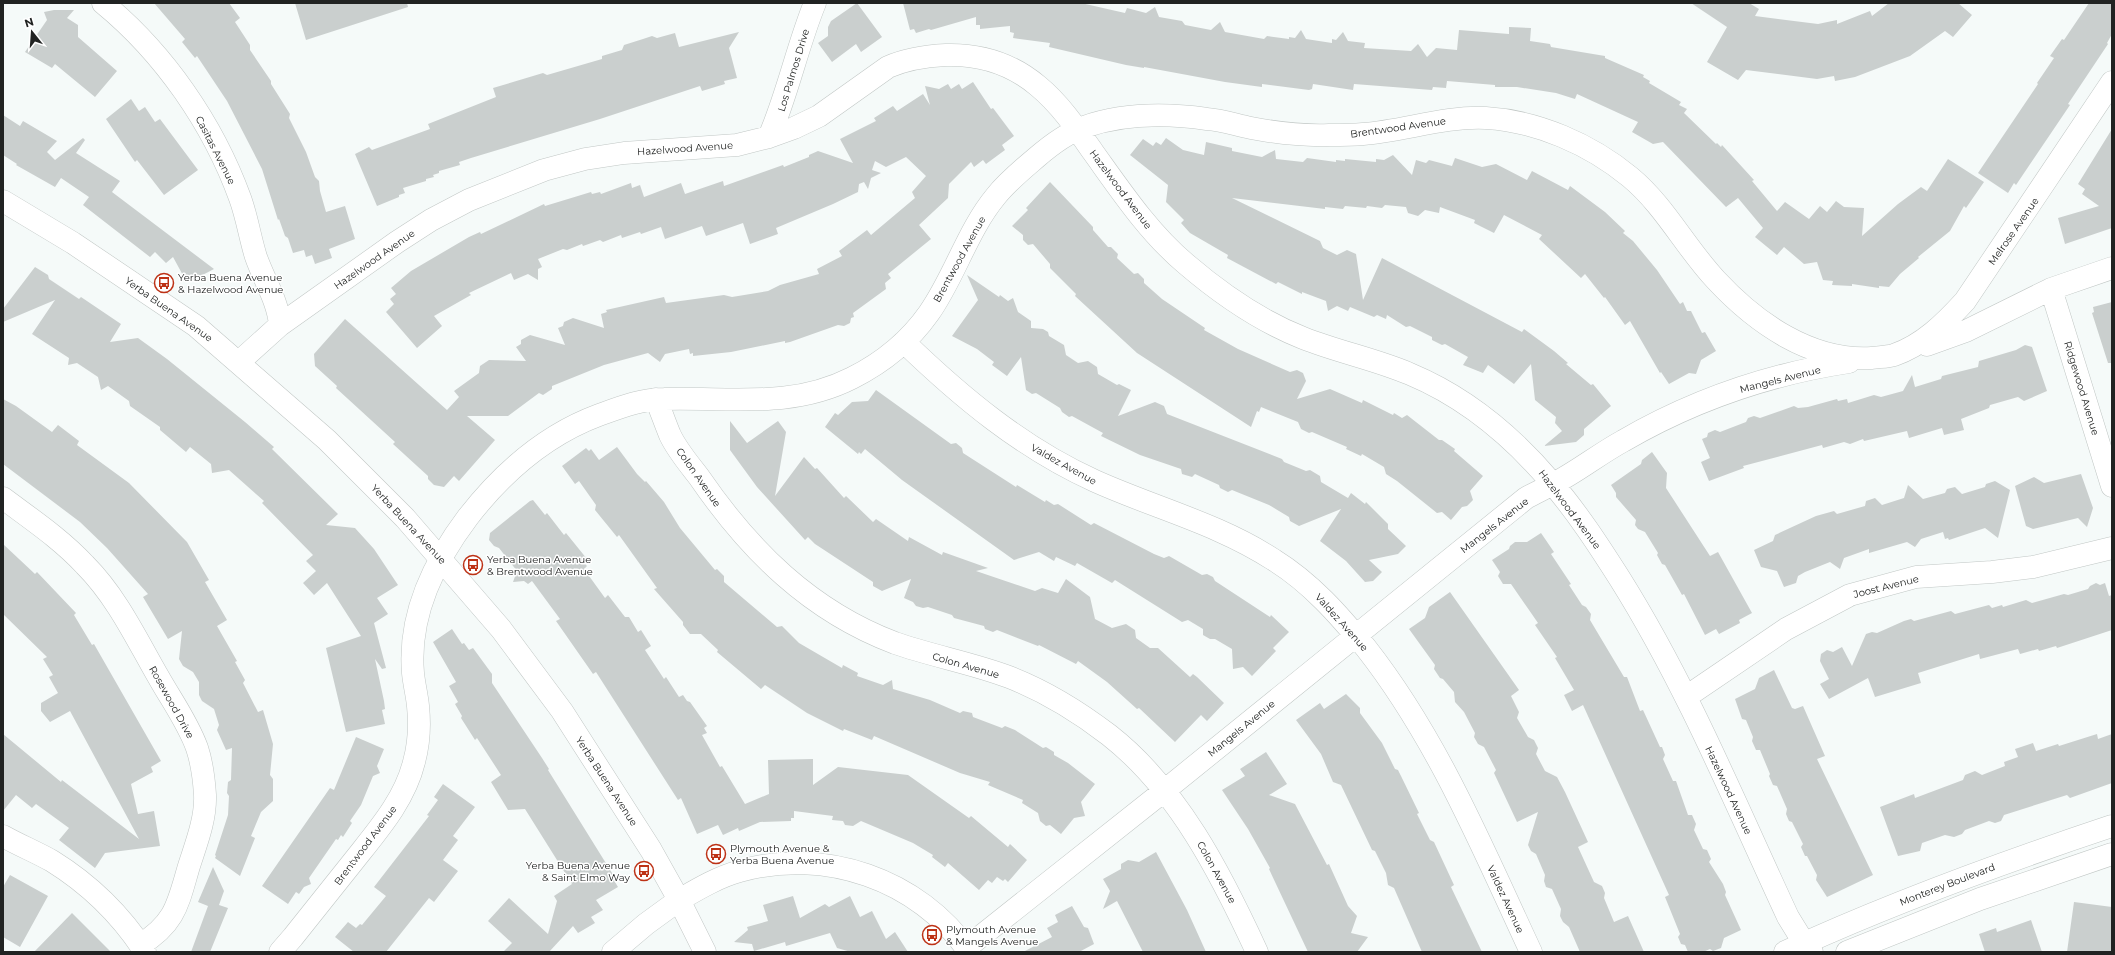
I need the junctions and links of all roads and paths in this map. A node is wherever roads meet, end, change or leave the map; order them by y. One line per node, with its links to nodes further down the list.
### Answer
1 (103, 3): 9 (street, Casitas Avenue)
2 (815, 3): 5 (street, Los Palmos Drive)
3 (2112, 82): 11 (street, Melrose Avenue)
4 (1077, 130): 5 (street, Hazelwood Avenue); 10 (street, Brentwood Avenue); 11 (street, Brentwood Avenue); 14 (street, Hazelwood Avenue)
5 (769, 137): 9 (street, Hazelwood Avenue)
6 (3, 201): 12 (street, Yerba Buena Avenue)
7 (2112, 268): 8 (street, Mangels Avenue)
8 (2051, 290): 11 (street, Mangels Avenue); 15 (street, Ridgewood Avenue)
9 (280, 325): 12 (street, Hazelwood Avenue)
10 (904, 342): 13 (street, Brentwood Avenue); 19 (street, Valdez Avenue)
11 (1891, 356): 14 (street, Mangels Avenue)
12 (239, 362): 18 (street, Yerba Buena Avenue)
13 (656, 399): 18 (street, Brentwood Avenue); 21 (street, Colon Avenue)
14 (1553, 484): 19 (street, Mangels Avenue); 20 (street, Hazelwood Avenue)
15 (2112, 486)
16 (3, 498): 26 (street, Rosewood Drive)
17 (2112, 548): 20 (street, Joost Avenue)
18 (441, 558): 25 (street, Yerba Buena Avenue); 29 (street, Brentwood Avenue)
19 (1356, 635): 21 (street, Mangels Avenue); 33 (street, Valdez Avenue)
20 (1686, 697): 27 (street, Hazelwood Avenue)
21 (1164, 791): 28 (street, Mangels Avenue); 32 (street, Colon Avenue)
22 (2112, 826): 27 (street, Monterey Boulevard)
23 (3, 836): 26 (street)
24 (2112, 854): 34 (street)
25 (679, 900): 28 (street); 30 (street); 31 (street, Yerba Buena Avenue)
26 (142, 948)
27 (1801, 949)
28 (967, 950)
29 (280, 952)
30 (613, 952)
31 (705, 952)
32 (1258, 952)
33 (1531, 952)
34 (1847, 952)

